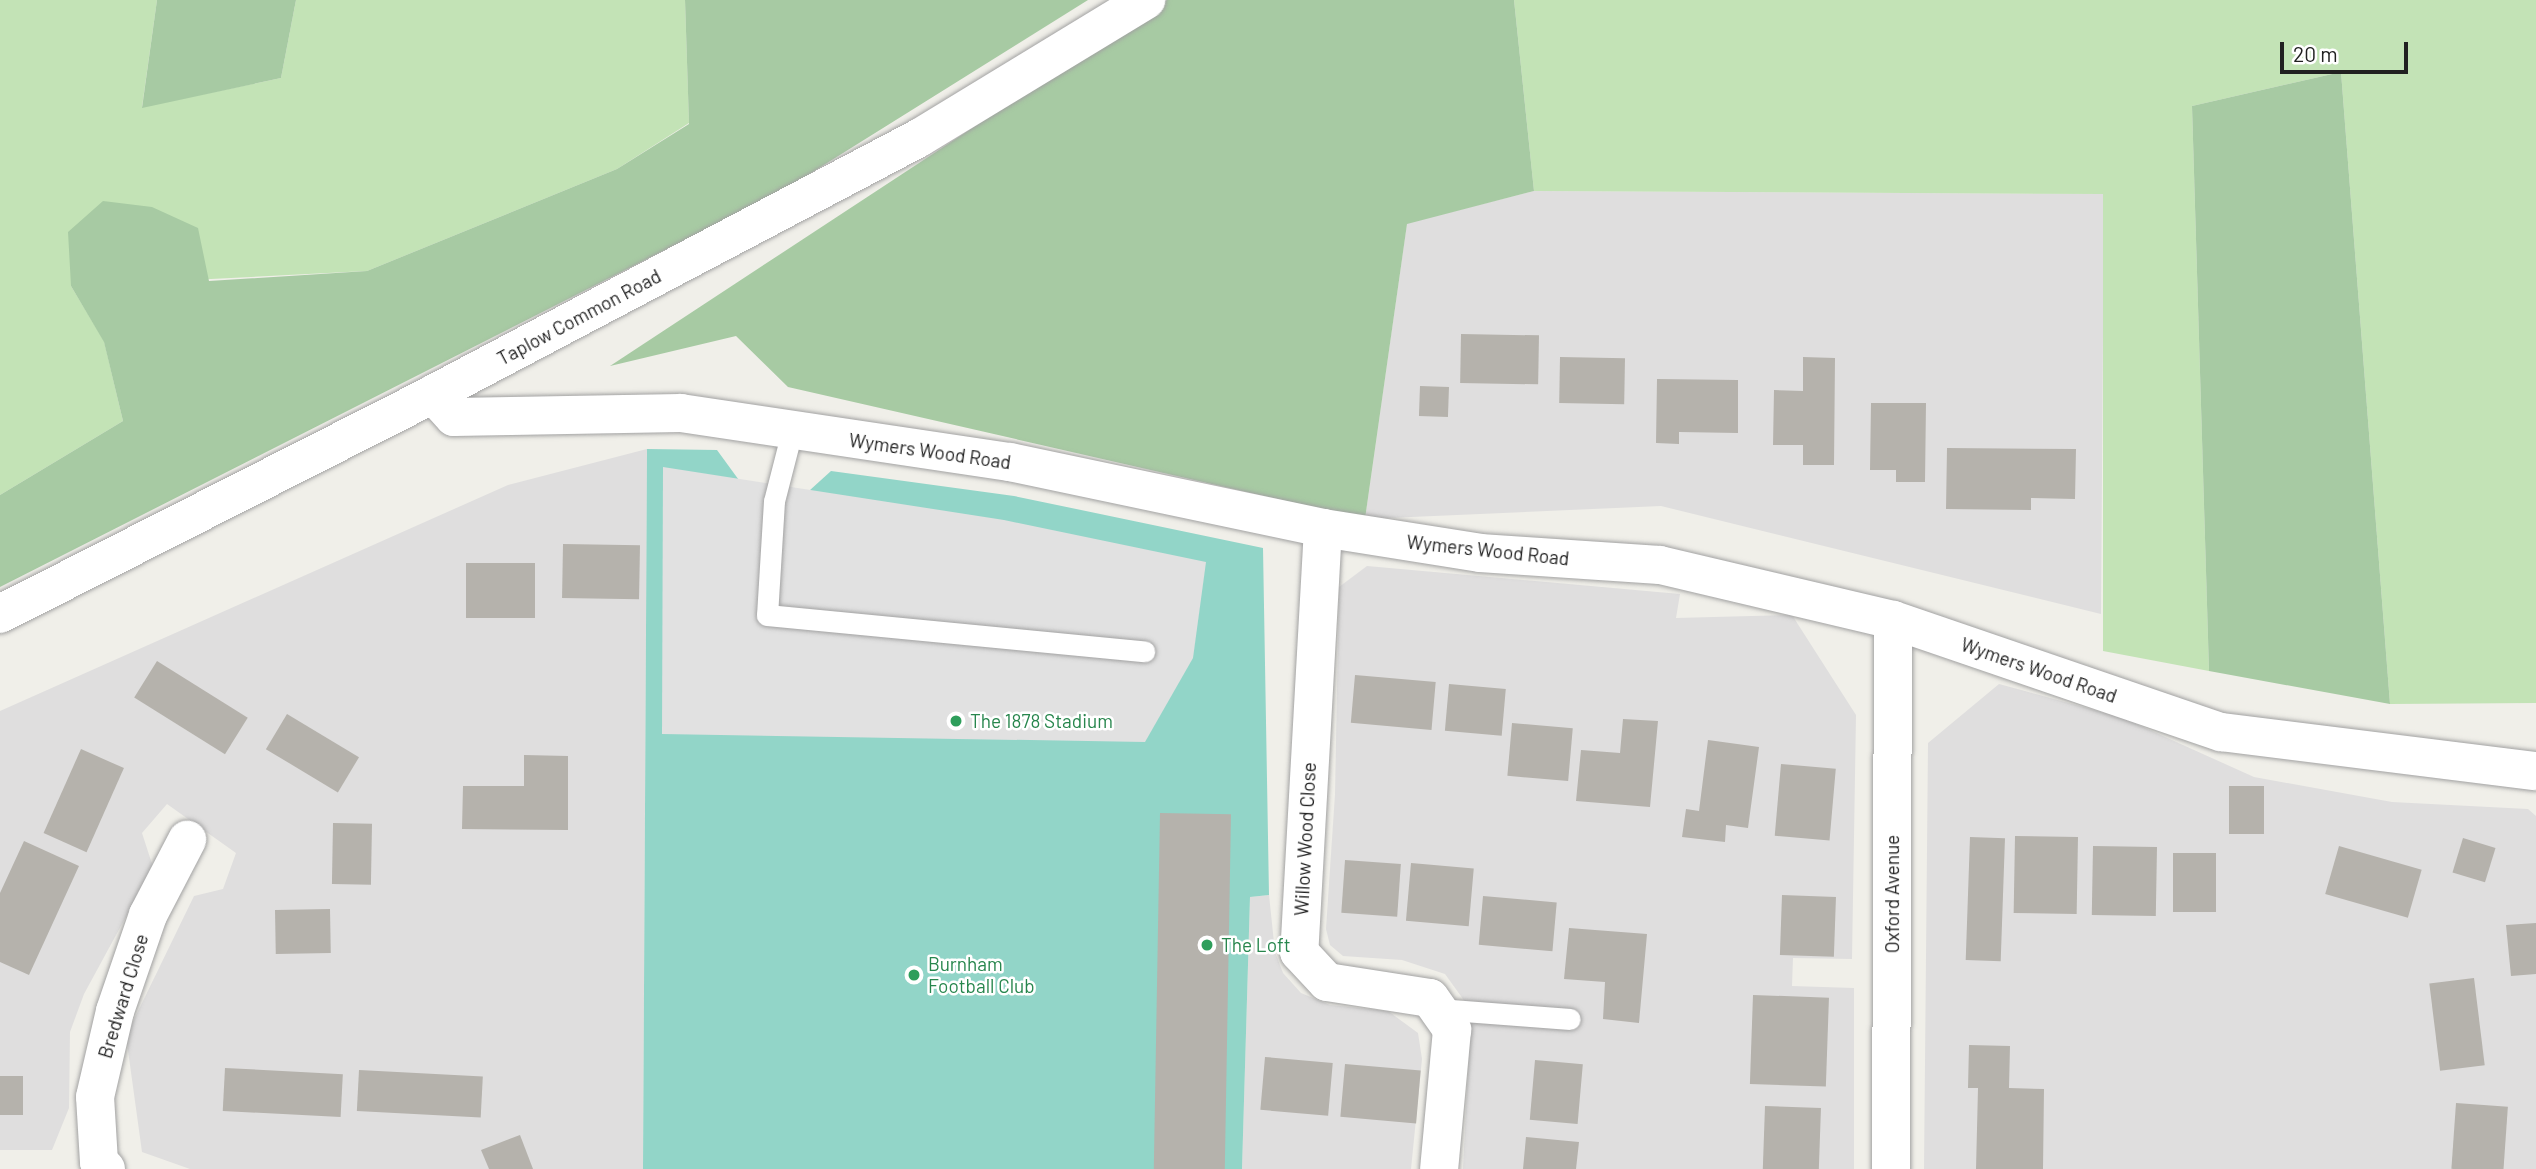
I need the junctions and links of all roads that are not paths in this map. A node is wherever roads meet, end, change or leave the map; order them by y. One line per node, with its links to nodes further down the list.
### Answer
1 (1146, 0): 2 (street, Taplow Common Road)
2 (433, 394): 3 (street, Wymers Wood Road); 5 (street, Taplow Common Road)
3 (792, 431): 4 (street, Wymers Wood Road); 7 (lane)
4 (1323, 528): 6 (street, Wymers Wood Road); 10 (street, Willow Wood Close)
5 (0, 614)
6 (1893, 620): 8 (street, Wymers Wood Road); 14 (street, Oxford Avenue)
7 (1143, 651)
8 (2531, 774)
9 (187, 840): 12 (street, Bredward Close)
10 (1438, 1009): 11 (lane); 13 (street)
11 (1570, 1019)
12 (97, 1167)
13 (1439, 1169)
14 (1891, 1169)

